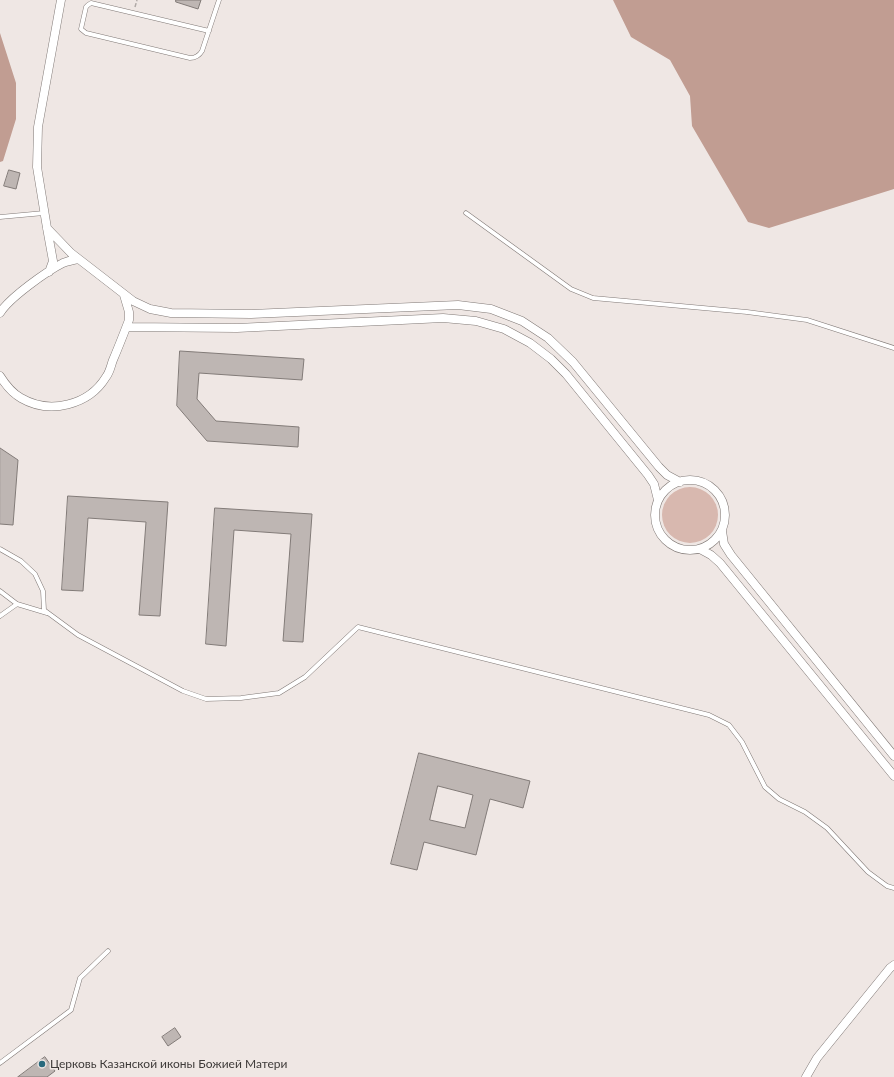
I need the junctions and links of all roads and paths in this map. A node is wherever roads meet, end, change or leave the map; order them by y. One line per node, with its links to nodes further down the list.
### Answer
1 (62, 0): 4 (street)
2 (220, 0): 3 (lane)
3 (209, 31): 3 (lane)
4 (44, 213): 6 (lane); 7 (street)
5 (466, 213): 13 (lane)
6 (0, 217)
7 (47, 228): 8 (street); 9 (street)
8 (78, 259): 9 (street); 10 (street)
9 (49, 272): 11 (street)
10 (124, 295): 12 (street); 15 (street)
11 (0, 313)
12 (127, 327): 14 (street); 16 (street)
13 (894, 348)
14 (0, 376)
15 (680, 482): 16 (street); 17 (street)
16 (658, 500): 19 (street)
17 (722, 530): 19 (street); 24 (street)
18 (0, 548): 22 (lane)
19 (700, 549): 25 (street)
20 (0, 591): 21 (lane)
21 (16, 604): 22 (lane); 23 (lane)
22 (51, 614): 26 (lane)
23 (0, 616)
24 (894, 756)
25 (894, 776)
26 (894, 888)
27 (108, 951): 29 (lane)
28 (894, 965): 30 (street)
29 (0, 1063)
30 (806, 1077)

